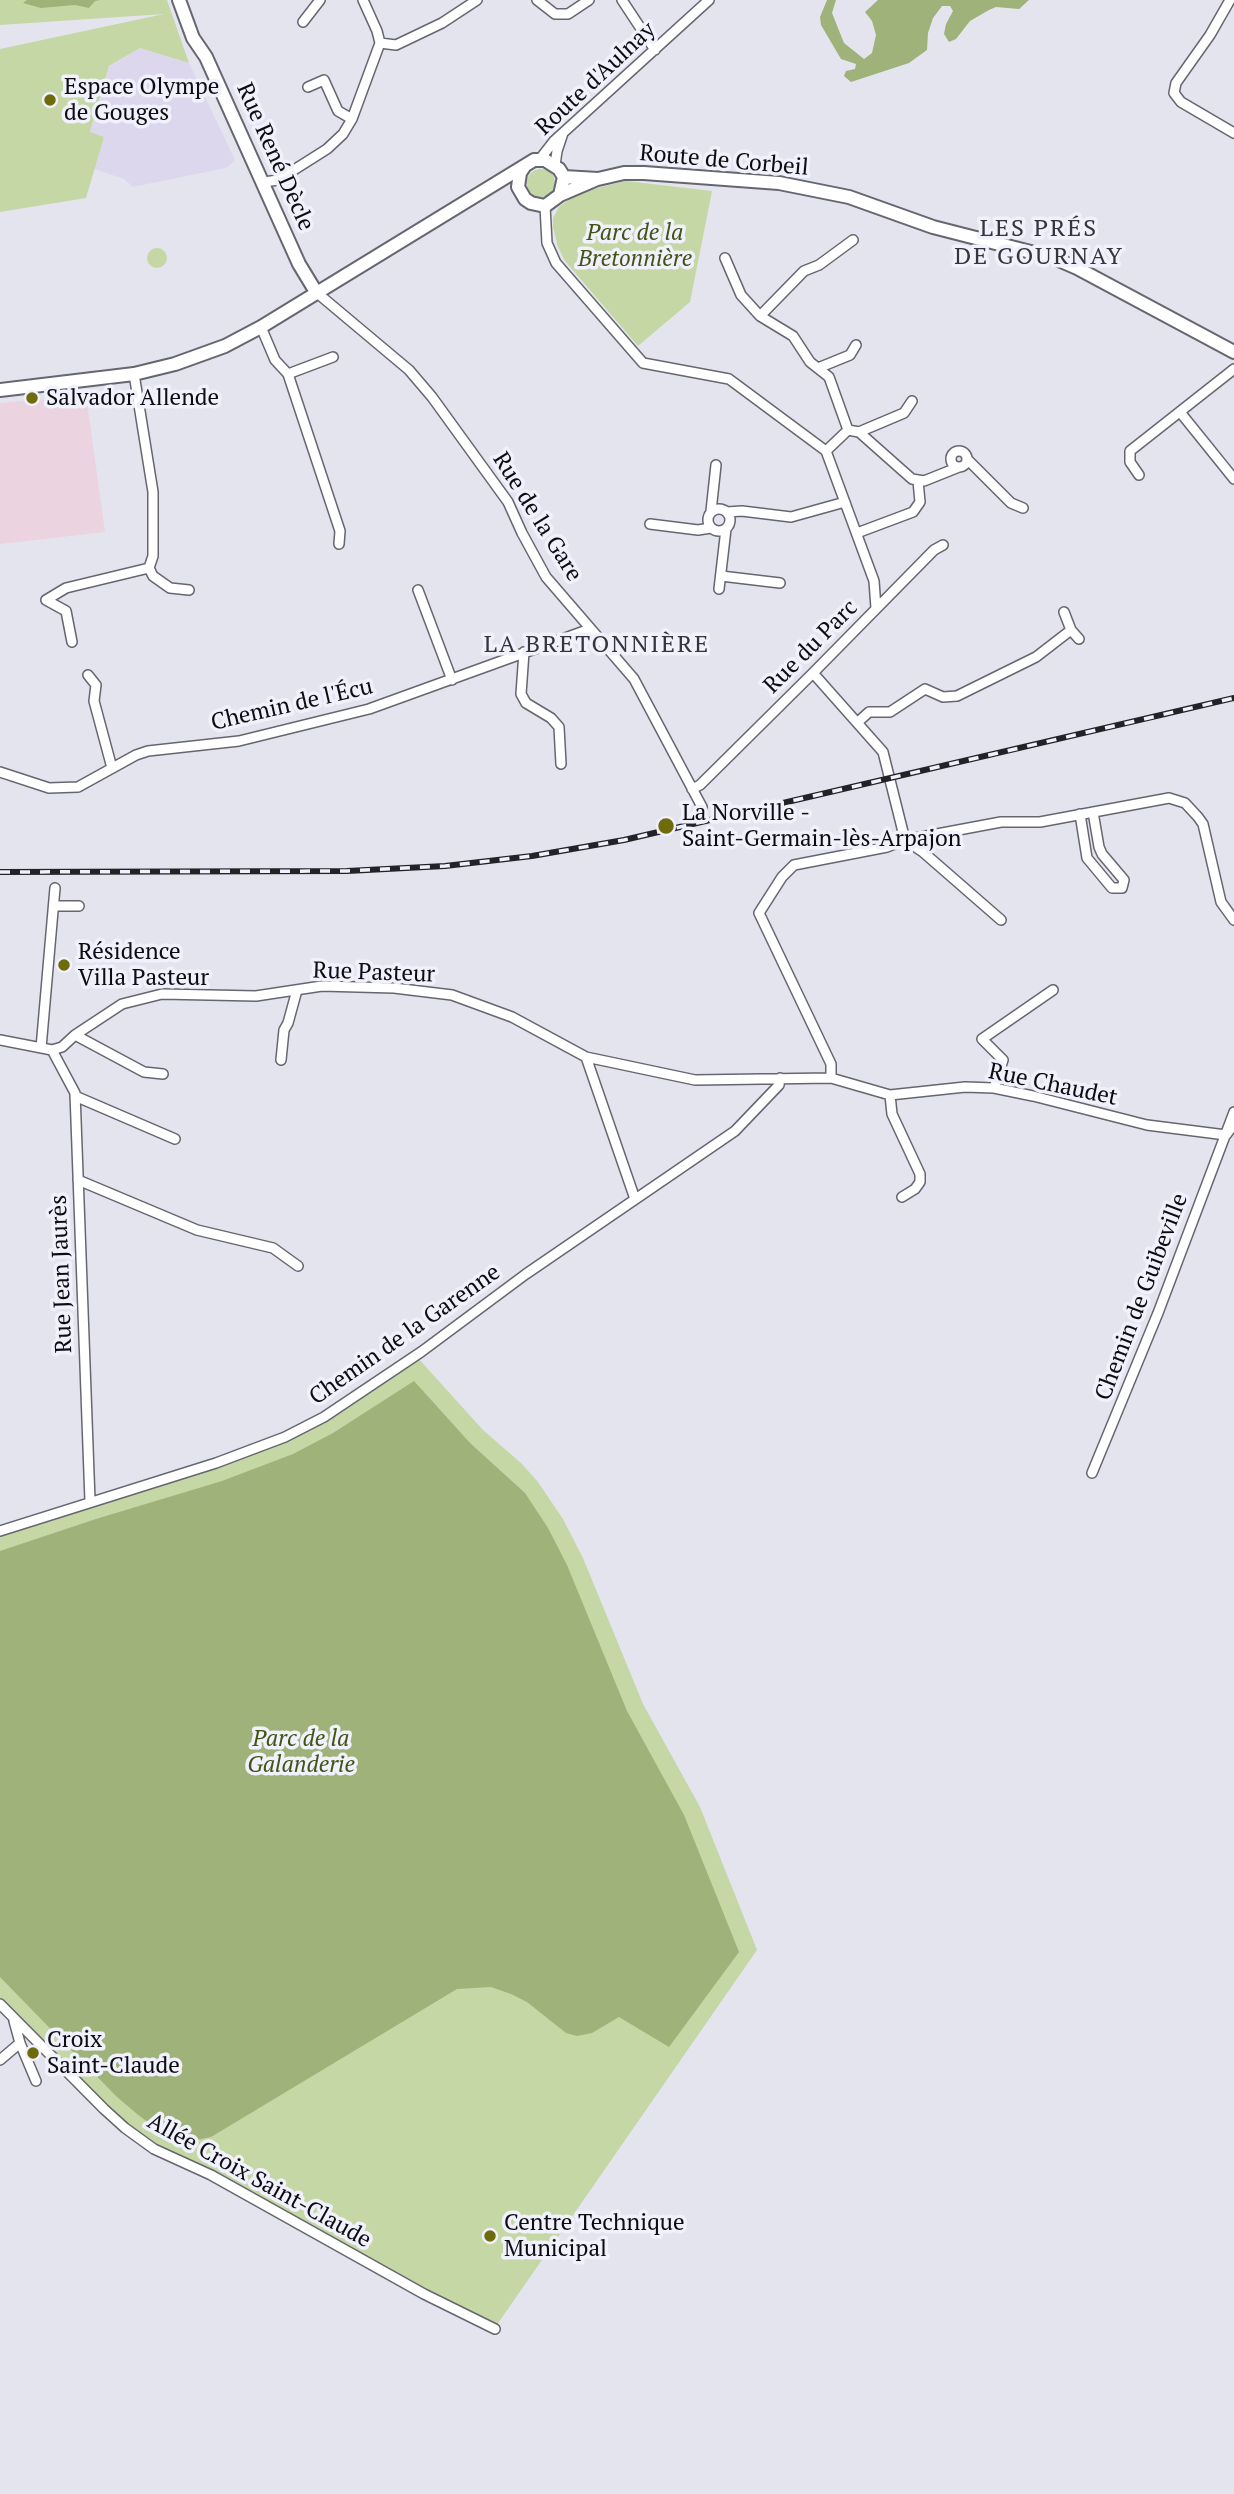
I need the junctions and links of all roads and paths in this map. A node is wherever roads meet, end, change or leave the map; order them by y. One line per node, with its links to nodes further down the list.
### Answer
1 (179, 0): 22 (main road, Rue René Dècle)
2 (320, 0): 10 (street)
3 (363, 0): 11 (street)
4 (477, 0): 11 (street)
5 (537, 0): 6 (street)
6 (589, 0)
7 (622, 0): 12 (street)
8 (709, 0): 12 (street, Route d'Aulnay)
9 (1230, 0): 16 (street)
10 (303, 22)
11 (380, 43): 14 (street)
12 (655, 50): 15 (street, Route d'Aulnay)
13 (308, 87): 14 (street)
14 (352, 119): 22 (street)
15 (564, 131): 17 (street, Route d'Aulnay); 18 (street)
16 (1234, 132)
17 (540, 159): 18 (main road); 19 (main road)
18 (555, 165): 20 (main road)
19 (524, 167): 23 (main road); 24 (main road)
20 (564, 177): 21 (main road, Route de Corbeil); 25 (main road)
21 (598, 179): 25 (main road, Route de Corbeil); 33 (main road, Route de Corbeil)
22 (264, 182): 29 (main road, Rue René Dècle)
23 (485, 192): 24 (main road); 29 (main road)
24 (521, 194): 26 (main road)
25 (560, 195): 26 (main road)
26 (545, 205): 44 (street)
27 (853, 240): 30 (street)
28 (725, 258): 30 (street)
29 (316, 292): 31 (main road); 69 (street, Rue de la Gare)
30 (760, 316): 35 (street)
31 (261, 327): 37 (main road); 38 (street)
32 (856, 345): 35 (street)
33 (1234, 352)
34 (333, 357): 38 (street)
35 (818, 368): 42 (street)
36 (1234, 369): 41 (street)
37 (134, 374): 39 (main road); 61 (street)
38 (288, 374): 59 (street)
39 (0, 390)
40 (912, 401): 43 (street)
41 (1180, 412): 48 (street); 49 (street)
42 (848, 430): 43 (street); 44 (street)
43 (859, 432): 50 (street)
44 (826, 451): 51 (street, Rue du Parc)
45 (967, 459): 47 (street); 47 (street); 52 (street)
46 (716, 465): 53 (street)
47 (959, 467): 50 (street)
48 (1139, 475)
49 (1234, 479)
50 (918, 481): 58 (street)
51 (845, 502): 54 (street); 58 (street, Rue du Parc)
52 (1023, 508)
53 (712, 512): 54 (street); 56 (street)
54 (727, 512): 57 (street)
55 (650, 524): 56 (street)
56 (711, 528): 57 (street)
57 (726, 529): 62 (street)
58 (857, 533): 67 (street, Rue du Parc)
59 (340, 544)
60 (943, 545): 67 (street)
61 (149, 568): 65 (street); 72 (street)
62 (721, 576): 63 (street); 64 (street)
63 (780, 583)
64 (719, 589)
65 (189, 590)
66 (418, 590): 76 (street)
67 (876, 608): 74 (street, Rue du Parc)
68 (1063, 612): 70 (street)
69 (590, 629): 73 (street, Chemin de l'Écu); 81 (street, Rue de la Gare)
70 (1071, 630): 71 (street); 77 (street)
71 (1079, 639)
72 (72, 642)
73 (524, 652): 76 (street, Chemin de l'Écu); 78 (street)
74 (813, 673): 77 (street); 81 (street, Rue du Parc)
75 (88, 676): 79 (street)
76 (452, 680): 79 (street, Chemin de l'Écu)
77 (858, 722): 85 (street)
78 (561, 764)
79 (112, 768): 80 (street, Chemin de l'Écu)
80 (0, 772)
81 (692, 789): 82 (street, Rue de la Gare)
82 (702, 807)
83 (1093, 812): 84 (street); 84 (street); 90 (street)
84 (1080, 814): 85 (street)
85 (905, 840): 89 (street); 100 (street)
86 (55, 888): 87 (street)
87 (54, 906): 88 (street); 95 (street)
88 (79, 906)
89 (1001, 920)
90 (1234, 920)
91 (297, 990): 93 (street, Rue Pasteur); 97 (street, Rue Pasteur); 98 (street)
92 (1053, 990): 102 (street)
93 (75, 1035): 96 (street, Rue Pasteur); 99 (street)
94 (0, 1040): 95 (street)
95 (41, 1048): 96 (street)
96 (52, 1050): 104 (street, Rue Jean Jaurès)
97 (586, 1057): 101 (street, Rue Pasteur); 111 (street)
98 (281, 1060)
99 (163, 1074)
100 (831, 1078): 101 (street, Rue Pasteur); 103 (street, Rue Chaudet)
101 (780, 1079): 111 (street, Chemin de la Garenne)
102 (995, 1088): 103 (street, Rue Chaudet); 107 (street, Rue Chaudet)
103 (890, 1095): 110 (street)
104 (75, 1096): 108 (street); 109 (street, Rue Jean Jaurès)
105 (1234, 1112): 107 (street)
106 (1234, 1124): 107 (street)
107 (1226, 1135): 113 (street, Chemin de Guibeville)
108 (175, 1139)
109 (78, 1180): 112 (street); 114 (street, Rue Jean Jaurès)
110 (902, 1198)
111 (635, 1199): 114 (street, Chemin de la Garenne)
112 (299, 1266)
113 (1092, 1473)
114 (90, 1501): 115 (street, Chemin de la Garenne)
115 (0, 1531)
116 (0, 2004): 117 (street, Allée Croix Saint-Claude)
117 (14, 2019): 118 (street); 121 (street, Allée Croix Saint-Claude)
118 (20, 2043): 119 (street); 120 (street)
119 (0, 2060)
120 (36, 2081)
121 (495, 2329)

